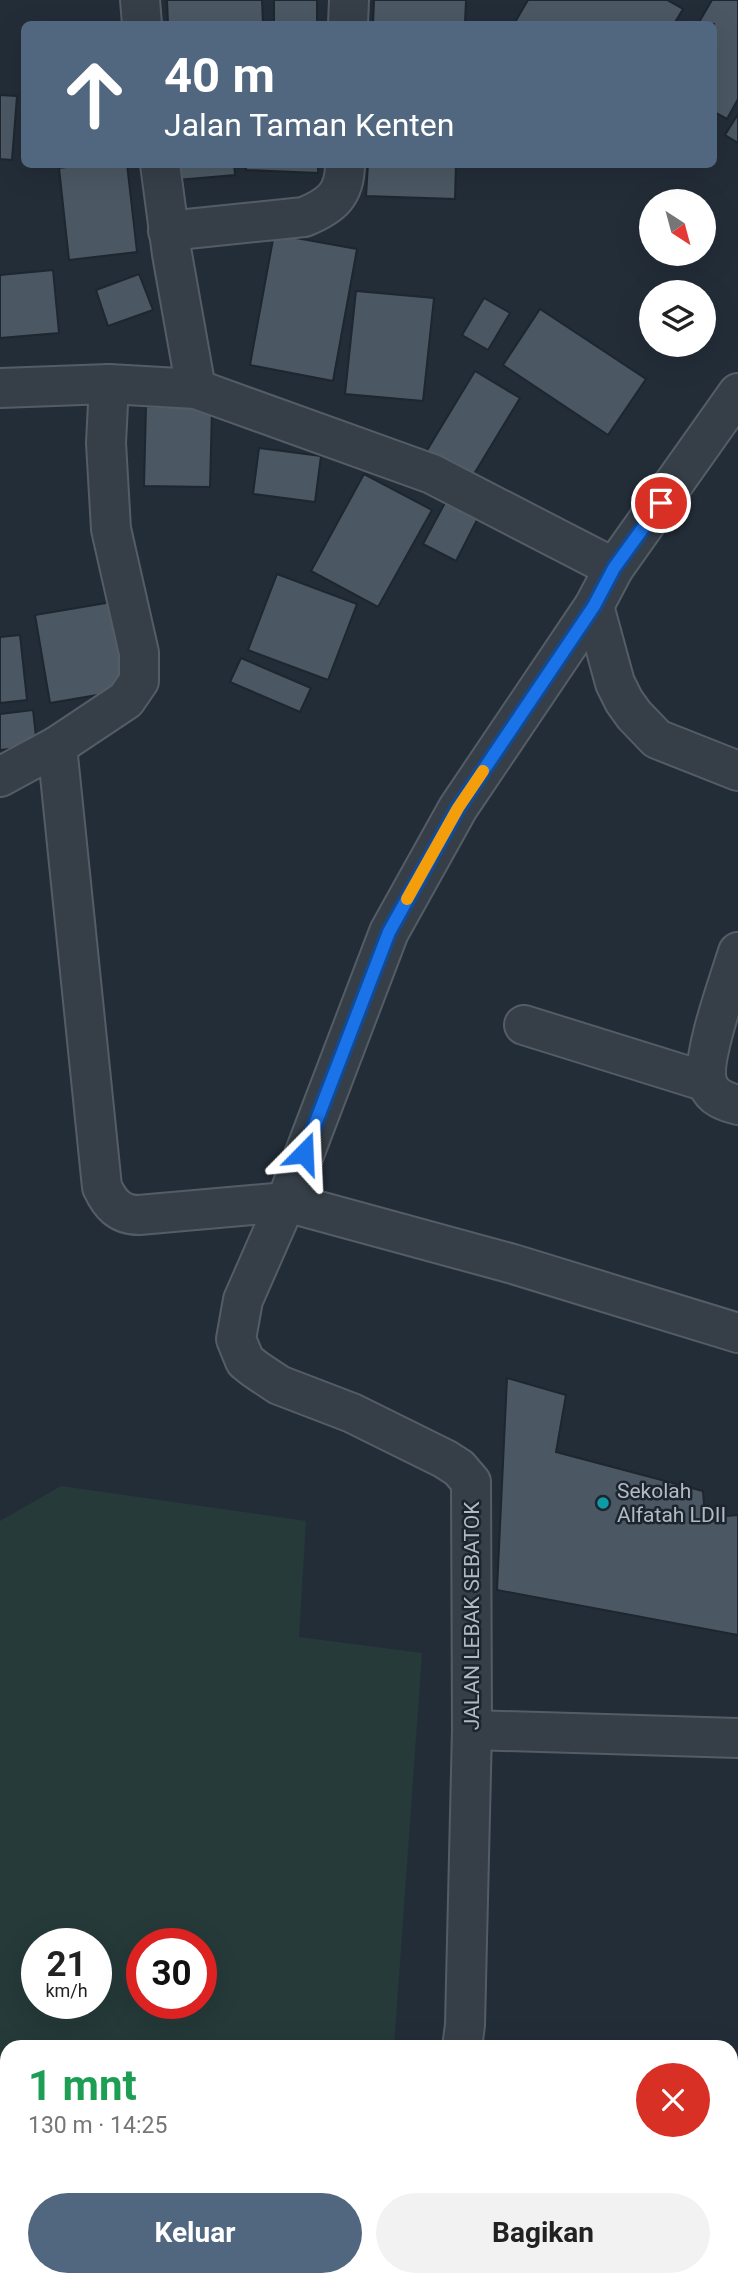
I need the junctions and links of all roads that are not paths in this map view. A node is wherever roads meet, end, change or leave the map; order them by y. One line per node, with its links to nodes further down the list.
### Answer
1 (140, 0): 3 (street)
2 (349, 0): 4 (street)
3 (142, 21)
4 (348, 21)
5 (160, 168): 7 (street)
6 (345, 168): 7 (street)
7 (168, 231): 10 (street)
8 (109, 384): 9 (street); 10 (street); 14 (street)
9 (0, 388)
10 (197, 389): 12 (street)
11 (738, 393): 12 (street, JALAN LEBAK SEBATOK)
12 (614, 568): 13 (street, JALAN LEBAK SEBATOK)
13 (594, 606): 15 (street); 21 (street, JALAN LEBAK SEBATOK)
14 (57, 746): 16 (street); 21 (street)
15 (738, 771)
16 (0, 777)
17 (738, 952): 19 (street)
18 (524, 1025): 19 (street)
19 (707, 1082): 20 (street)
20 (738, 1105)
21 (286, 1202): 22 (street); 23 (street, JALAN LEBAK SEBATOK)
22 (738, 1333)
23 (472, 1730): 24 (street); 25 (street, JALAN LEBAK SEBATOK)
24 (738, 1738)
25 (463, 2040)

